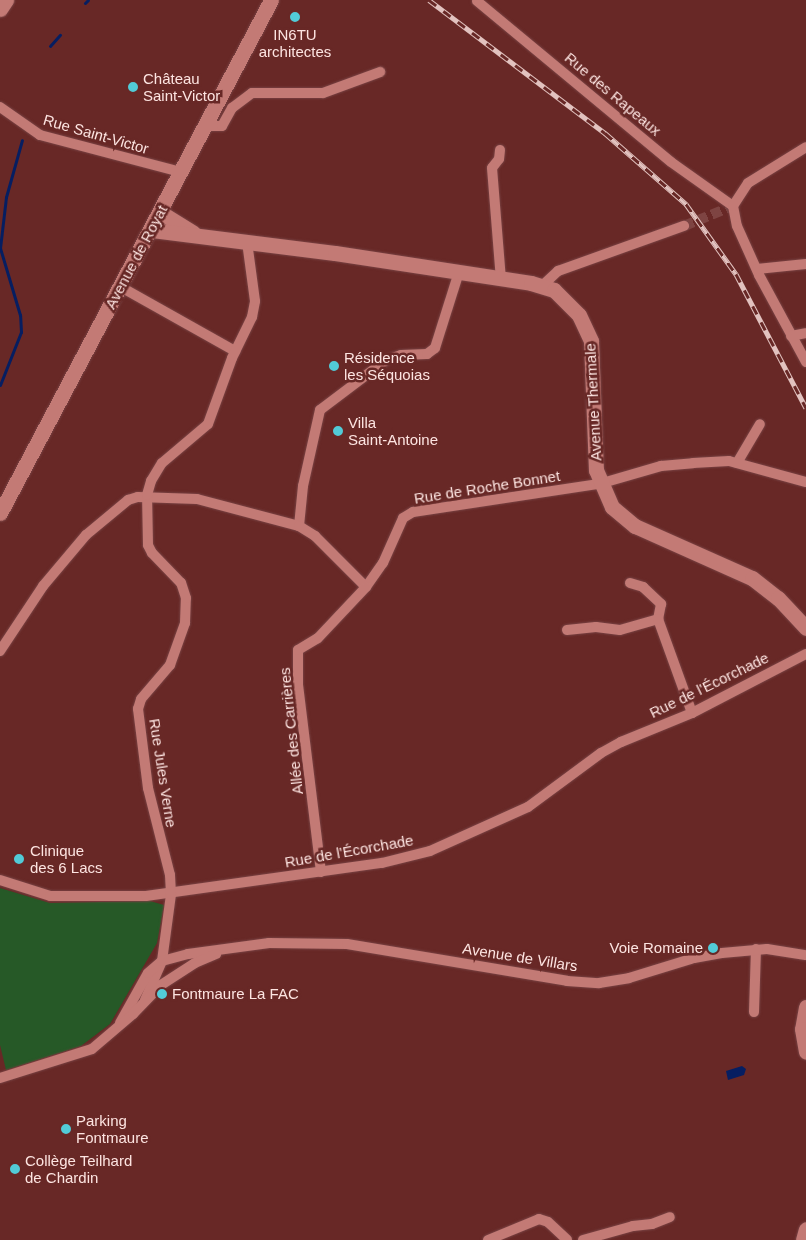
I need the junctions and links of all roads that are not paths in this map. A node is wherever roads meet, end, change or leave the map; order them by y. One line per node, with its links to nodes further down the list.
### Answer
1 (6, 0): 4 (main road)
2 (271, 0): 8 (main road, Avenue de Royat)
3 (477, 1): 12 (street, Rue des Rapeaux)
4 (0, 9)
5 (380, 72): 8 (street)
6 (0, 107): 7 (street, Rue Saint-Victor)
7 (4, 118): 11 (street, Rue Saint-Victor)
8 (205, 126): 11 (main road, Avenue de Royat)
9 (806, 147): 12 (street)
10 (500, 150): 21 (street)
11 (181, 172): 13 (main road, Avenue de Royat)
12 (733, 206): 19 (street)
13 (160, 212): 15 (main road, Avenue de Royat); 16 (main road, Avenue Thermale)
14 (684, 226): 22 (street)
15 (152, 230): 16 (main road, Avenue Thermale); 23 (main road, Avenue de Royat)
16 (193, 233): 17 (main road, Avenue Thermale)
17 (247, 242): 20 (main road, Avenue Thermale); 26 (street)
18 (806, 264): 19 (street)
19 (757, 269): 25 (street)
20 (459, 272): 21 (main road, Avenue Thermale); 34 (street)
21 (501, 280): 22 (main road, Avenue Thermale)
22 (543, 285): 31 (main road, Avenue Thermale)
23 (121, 287): 26 (street); 33 (main road, Avenue de Royat)
24 (806, 333): 25 (street)
25 (791, 336): 27 (street)
26 (236, 351): 32 (street)
27 (806, 362)
28 (760, 424): 29 (street)
29 (737, 463): 30 (street, Rue de Roche Bonnet); 31 (street, Rue de Roche Bonnet)
30 (806, 482)
31 (599, 484): 36 (street, Rue de Roche Bonnet); 38 (main road, Avenue Thermale)
32 (147, 495): 34 (street); 40 (street); 45 (street, Rue Jules Verne)
33 (0, 514)
34 (299, 526): 36 (street)
35 (630, 583): 37 (street)
36 (366, 587): 43 (street, Allée des Carrières)
37 (658, 619): 39 (street); 42 (street)
38 (806, 628)
39 (567, 630)
40 (0, 651)
41 (806, 654): 42 (street, Rue de l'Écorchade)
42 (692, 713): 43 (street, Rue de l'Écorchade)
43 (321, 872): 45 (street, Rue de l'Écorchade)
44 (0, 880): 45 (street, Rue de l'Écorchade)
45 (171, 894): 49 (street, Rue Jules Verne)
46 (756, 949): 47 (street, Avenue de Villars); 48 (street, Avenue de Villars); 53 (street)
47 (226, 950): 49 (street, Avenue de Villars); 50 (street, Avenue de Villars)
48 (806, 955)
49 (162, 961): 50 (street); 51 (street, Rue Jules Verne); 54 (street, Avenue de Villars)
50 (184, 969): 51 (street, Avenue de Villars)
51 (145, 1000): 54 (street, Avenue de Villars)
52 (806, 1007): 55 (main road)
53 (754, 1012)
54 (120, 1024): 56 (street, Avenue de Villars)
55 (806, 1052)
56 (0, 1078)
57 (670, 1217): 61 (street)
58 (806, 1229): 62 (main road)
59 (488, 1240): 60 (street)
60 (567, 1240)
61 (583, 1240)
62 (803, 1240)

